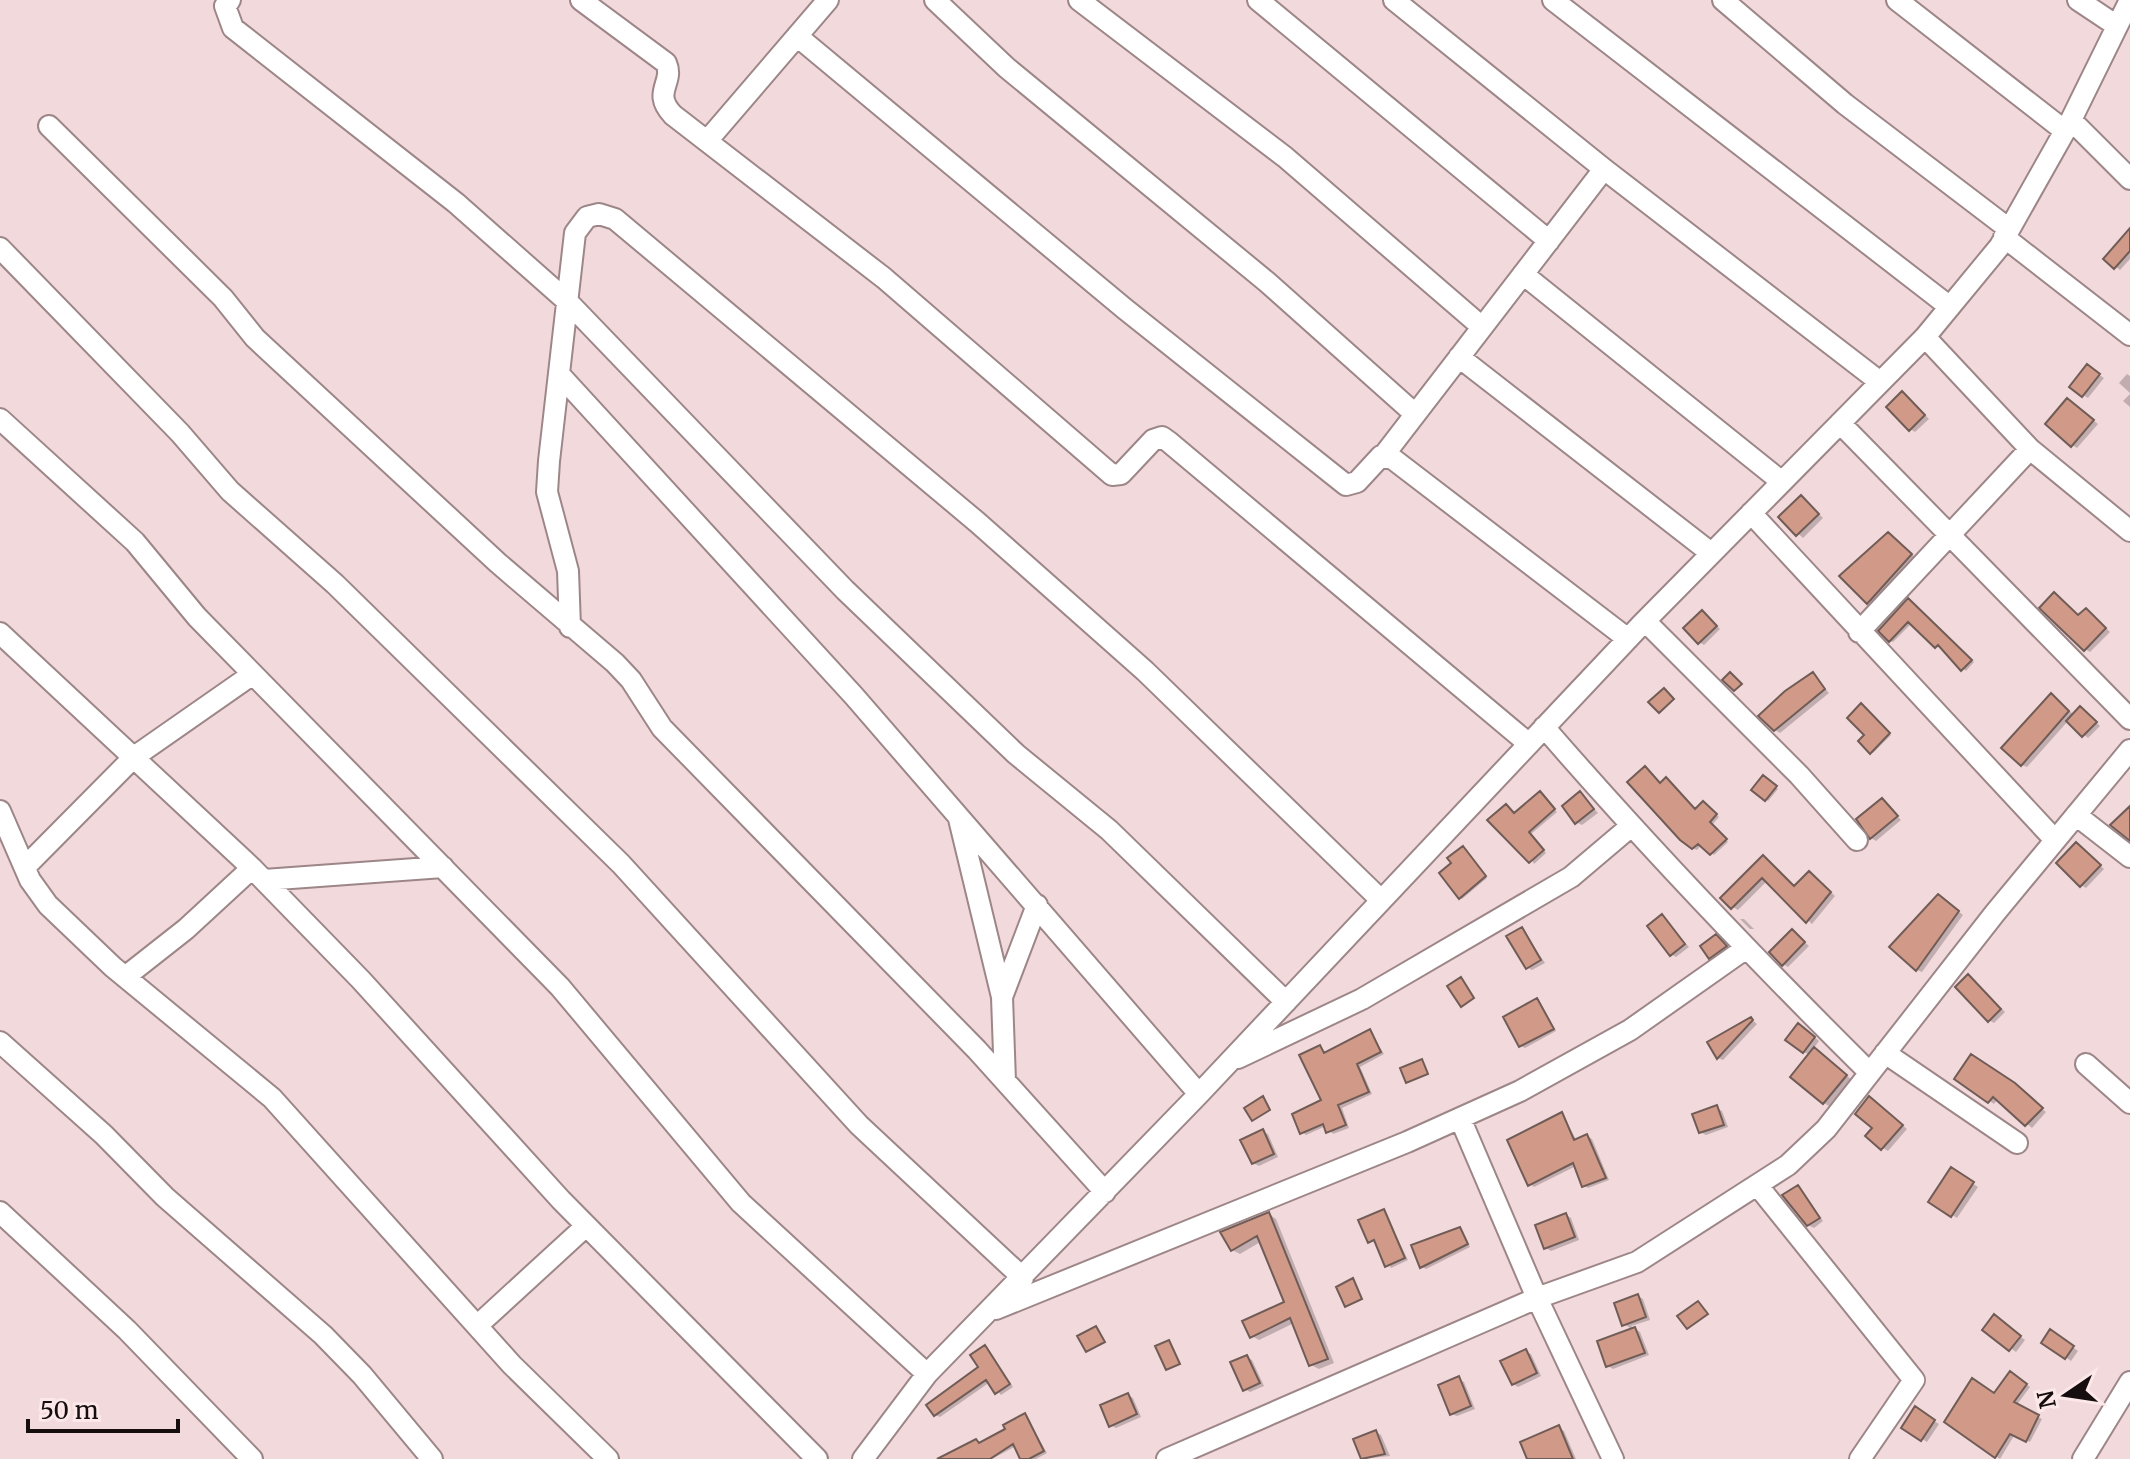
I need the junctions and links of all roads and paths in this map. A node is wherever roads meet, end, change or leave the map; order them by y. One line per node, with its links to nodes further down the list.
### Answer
1 (230, 0): 24 (street)
2 (581, 0): 17 (street)
3 (828, 0): 14 (street)
4 (935, 0): 32 (street)
5 (1079, 0): 26 (street)
6 (1258, 0): 21 (street)
7 (1394, 0): 18 (street)
8 (1553, 0): 25 (street)
9 (1723, 0): 20 (street)
10 (1897, 0): 16 (street)
11 (2078, 0): 13 (street)
12 (2130, 0): 13 (street)
13 (2117, 26): 16 (street)
14 (797, 36): 17 (street); 36 (street)
15 (49, 126): 43 (street)
16 (2068, 126): 19 (street); 20 (street)
17 (707, 141): 50 (street)
18 (1604, 169): 21 (street); 31 (street)
19 (2130, 179)
20 (2007, 233): 25 (street); 27 (street)
21 (1549, 241): 23 (street)
22 (0, 248): 83 (street)
23 (1523, 274): 26 (street); 37 (street)
24 (568, 302): 30 (street); 63 (street); 68 (street)
25 (1950, 307): 28 (street)
26 (1482, 327): 29 (street)
27 (2130, 335)
28 (1925, 337): 31 (street); 35 (street)
29 (1459, 357): 32 (street); 41 (street)
30 (559, 374): 43 (street); 54 (street)
31 (1880, 382): 34 (street)
32 (1415, 414): 36 (street)
33 (0, 419): 47 (street)
34 (1840, 423): 37 (street); 40 (street)
35 (2030, 449): 39 (street); 40 (street)
36 (1384, 455): 46 (street)
37 (1782, 482): 38 (street)
38 (1751, 513): 41 (street); 44 (street)
39 (2130, 531)
40 (1949, 536): 44 (street); 48 (street)
41 (1711, 553): 42 (street)
42 (1646, 622): 46 (street); 57 (street)
43 (570, 627): 74 (street)
44 (1859, 632): 58 (street)
45 (0, 633): 52 (street)
46 (1628, 639): 49 (street)
47 (253, 674): 52 (street); 61 (street)
48 (2130, 719)
49 (1544, 727): 50 (street); 56 (street)
50 (1529, 744): 63 (street)
51 (2130, 750): 55 (street)
52 (134, 757): 60 (street); 62 (street)
53 (0, 811): 60 (street)
54 (958, 815): 64 (street); 67 (street)
55 (2076, 815): 58 (street); 59 (street)
56 (1630, 827): 65 (street); 71 (street)
57 (1857, 840)
58 (2055, 840): 70 (street)
59 (2130, 857)
60 (26, 866): 66 (street)
61 (443, 867): 62 (street); 87 (street)
62 (258, 874): 66 (street); 82 (street)
63 (1381, 900): 68 (street)
64 (1037, 905): 67 (street); 75 (street)
65 (1745, 949): 73 (street); 77 (street)
66 (125, 977): 86 (street)
67 (1002, 997): 74 (street)
68 (1286, 1002): 71 (street)
69 (0, 1042): 90 (street)
70 (1885, 1053): 73 (street); 78 (street)
71 (1228, 1063): 75 (street)
72 (2086, 1064): 76 (street)
73 (1870, 1073): 79 (street)
74 (1005, 1081): 80 (street)
75 (1199, 1094): 80 (street)
76 (2130, 1102)
77 (1460, 1118): 84 (street); 85 (street)
78 (2017, 1143)
79 (1758, 1186): 84 (street); 96 (street)
80 (1105, 1192): 83 (street)
81 (0, 1212): 89 (street)
82 (586, 1226): 86 (street); 92 (street)
83 (1023, 1278): 85 (street)
84 (1537, 1298): 94 (street); 95 (street)
85 (985, 1313): 87 (street)
86 (478, 1325): 91 (street)
87 (927, 1374): 93 (street)
88 (2130, 1382): 97 (street)
89 (252, 1459)
90 (432, 1459)
91 (608, 1459)
92 (817, 1459)
93 (863, 1459)
94 (1167, 1459)
95 (1613, 1459)
96 (1860, 1459)
97 (2083, 1459)

